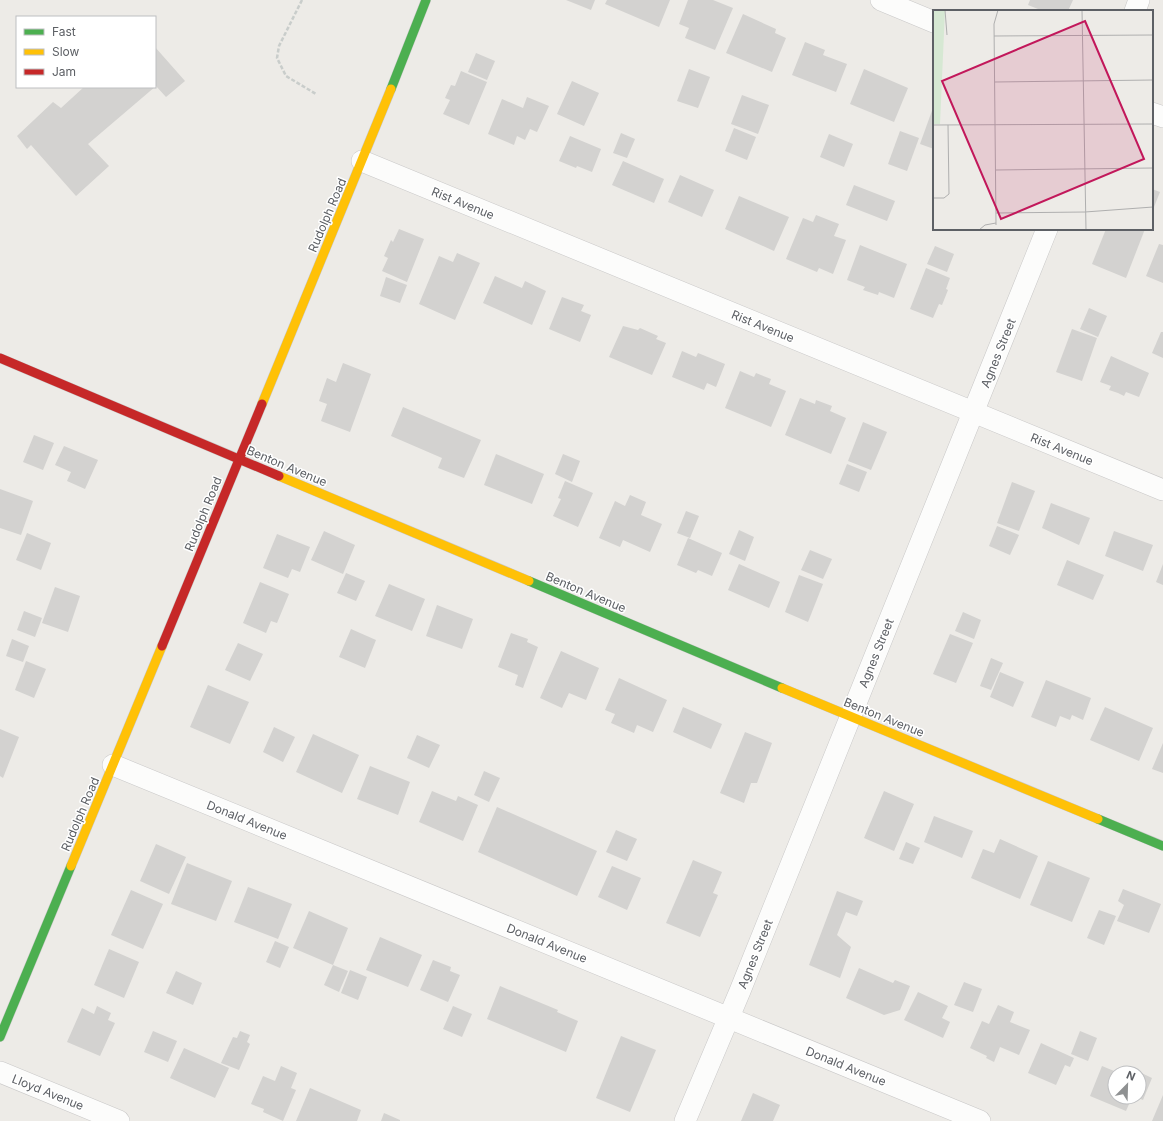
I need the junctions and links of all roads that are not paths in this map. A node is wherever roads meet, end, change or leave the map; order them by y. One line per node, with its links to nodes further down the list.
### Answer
1 (426, 0): 8 (street, Rudolph Road)
2 (881, 0): 5 (street)
3 (1139, 0): 4 (street)
4 (1135, 10)
5 (933, 22)
6 (1153, 113): 7 (street)
7 (1163, 117)
8 (362, 161): 11 (street, Rist Avenue); 12 (street, Rudolph Road)
9 (1047, 230): 11 (street, Agnes Street)
10 (0, 358): 12 (street, Benton Avenue)
11 (974, 413): 13 (street, Rist Avenue); 14 (street, Agnes Street)
12 (239, 458): 14 (street, Benton Avenue); 15 (street, Rudolph Road)
13 (1163, 490)
14 (851, 717): 16 (street, Benton Avenue); 17 (street, Agnes Street)
15 (113, 765): 17 (street, Donald Avenue); 18 (street, Rudolph Road)
16 (1163, 846)
17 (729, 1018): 21 (street, Agnes Street); 22 (street, Donald Avenue)
18 (0, 1036)
19 (0, 1072): 20 (street, Lloyd Avenue)
20 (119, 1121)
21 (685, 1121)
22 (980, 1121)

